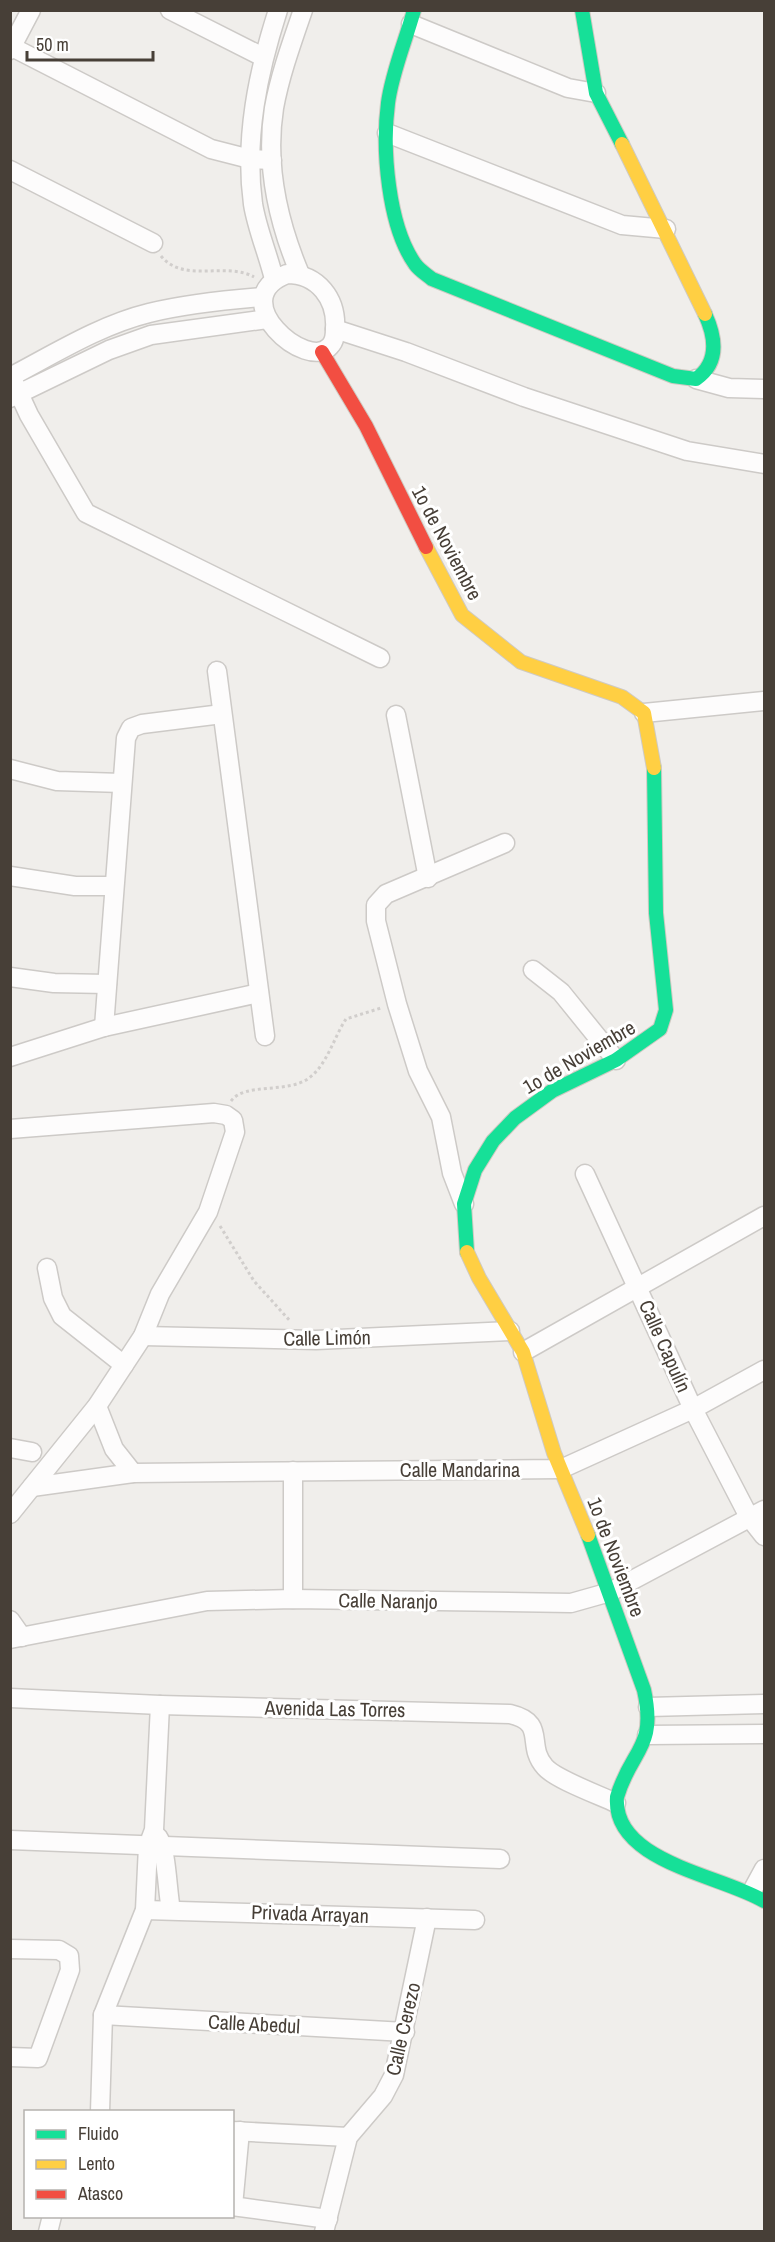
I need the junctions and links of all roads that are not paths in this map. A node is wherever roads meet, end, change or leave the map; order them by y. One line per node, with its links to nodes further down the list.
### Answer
1 (31, 10): 7 (street)
2 (170, 10): 8 (street)
3 (278, 10): 8 (street)
4 (303, 10): 12 (street)
5 (582, 10): 9 (street)
6 (412, 17): 9 (street); 10 (street)
7 (11, 47): 11 (street)
8 (263, 57): 11 (street)
9 (596, 93): 14 (street)
10 (387, 133): 14 (street); 24 (street)
11 (250, 159): 12 (street); 17 (street)
12 (272, 160): 16 (street)
13 (10, 170): 15 (street)
14 (666, 229): 24 (street)
15 (153, 243)
16 (300, 274): 17 (street); 20 (street)
17 (269, 287): 18 (street); 19 (street)
18 (148, 314): 21 (street); 23 (street)
19 (267, 319): 21 (street); 22 (street)
20 (335, 329): 22 (street); 27 (street)
21 (151, 335): 26 (street)
22 (322, 352): 31 (street, 1o de Noviembre)
23 (11, 376): 26 (street)
24 (696, 379): 25 (street)
25 (765, 389)
26 (14, 395): 28 (street)
27 (765, 464)
28 (380, 658)
29 (217, 671): 32 (street)
30 (765, 701): 31 (street)
31 (644, 713): 47 (street, 1o de Noviembre)
32 (222, 714): 35 (street); 43 (street)
33 (396, 715): 38 (street)
34 (10, 769): 35 (street)
35 (122, 783): 39 (street)
36 (505, 843): 38 (street)
37 (10, 876): 39 (street)
38 (428, 878): 50 (street)
39 (114, 886): 42 (street)
40 (533, 970): 47 (street)
41 (10, 977): 42 (street)
42 (107, 984): 44 (street)
43 (259, 993): 44 (street); 45 (street)
44 (105, 1027): 46 (street)
45 (265, 1036)
46 (10, 1058)
47 (616, 1060): 50 (street, 1o de Noviembre)
48 (10, 1129): 55 (street)
49 (585, 1174): 53 (street, Calle Capulín)
50 (464, 1204): 54 (street, 1o de Noviembre)
51 (765, 1216): 53 (street)
52 (47, 1269): 57 (street)
53 (637, 1285): 56 (street); 60 (street, Calle Capulín)
54 (510, 1331): 55 (street, Calle Limón); 56 (street, 1o de Noviembre)
55 (143, 1336): 57 (street)
56 (523, 1352): 63 (street, 1o de Noviembre)
57 (124, 1365): 59 (street)
58 (765, 1370): 60 (street, Calle Mandarina)
59 (97, 1406): 65 (street); 66 (street)
60 (693, 1409): 63 (street, Calle Mandarina); 67 (street, Calle Capulín)
61 (10, 1448): 62 (street)
62 (32, 1452)
63 (561, 1469): 64 (street, Calle Mandarina); 70 (street, 1o de Noviembre)
64 (293, 1471): 65 (street, Calle Mandarina); 71 (street)
65 (133, 1473): 66 (street, Calle Mandarina)
66 (32, 1488): 68 (street)
67 (757, 1513): 69 (street); 70 (street, Calle Naranjo)
68 (10, 1514)
69 (765, 1536)
70 (610, 1592): 71 (street, Calle Naranjo); 77 (street, 1o de Noviembre)
71 (293, 1599): 73 (street, Calle Naranjo)
72 (10, 1620): 73 (street)
73 (16, 1638)
74 (10, 1698): 76 (street, Avenida Las Torres)
75 (765, 1704): 77 (street)
76 (160, 1705): 80 (street, Avenida Las Torres); 82 (street)
77 (648, 1707): 79 (street, 1o de Noviembre)
78 (765, 1734): 79 (street)
79 (648, 1735): 80 (street, 1o de Noviembre)
80 (616, 1803): 85 (street)
81 (10, 1840): 82 (street)
82 (155, 1841): 83 (street); 86 (street); 87 (street)
83 (500, 1859)
84 (765, 1869): 85 (street)
85 (758, 1896)
86 (145, 1910): 87 (street, Privada Arrayan); 91 (street)
87 (171, 1910): 88 (street, Privada Arrayan)
88 (427, 1918): 89 (street, Privada Arrayan); 92 (street, Calle Cerezo)
89 (475, 1920)
90 (10, 1949): 93 (street)
91 (104, 2015): 92 (street, Calle Abedul); 94 (street)
92 (405, 2032): 96 (street, Calle Cerezo)
93 (10, 2057)
94 (100, 2110)
95 (236, 2131): 96 (street); 97 (street)
96 (348, 2137): 99 (street, Calle Cerezo)
97 (234, 2181)
98 (234, 2206): 99 (street)
99 (326, 2225)

